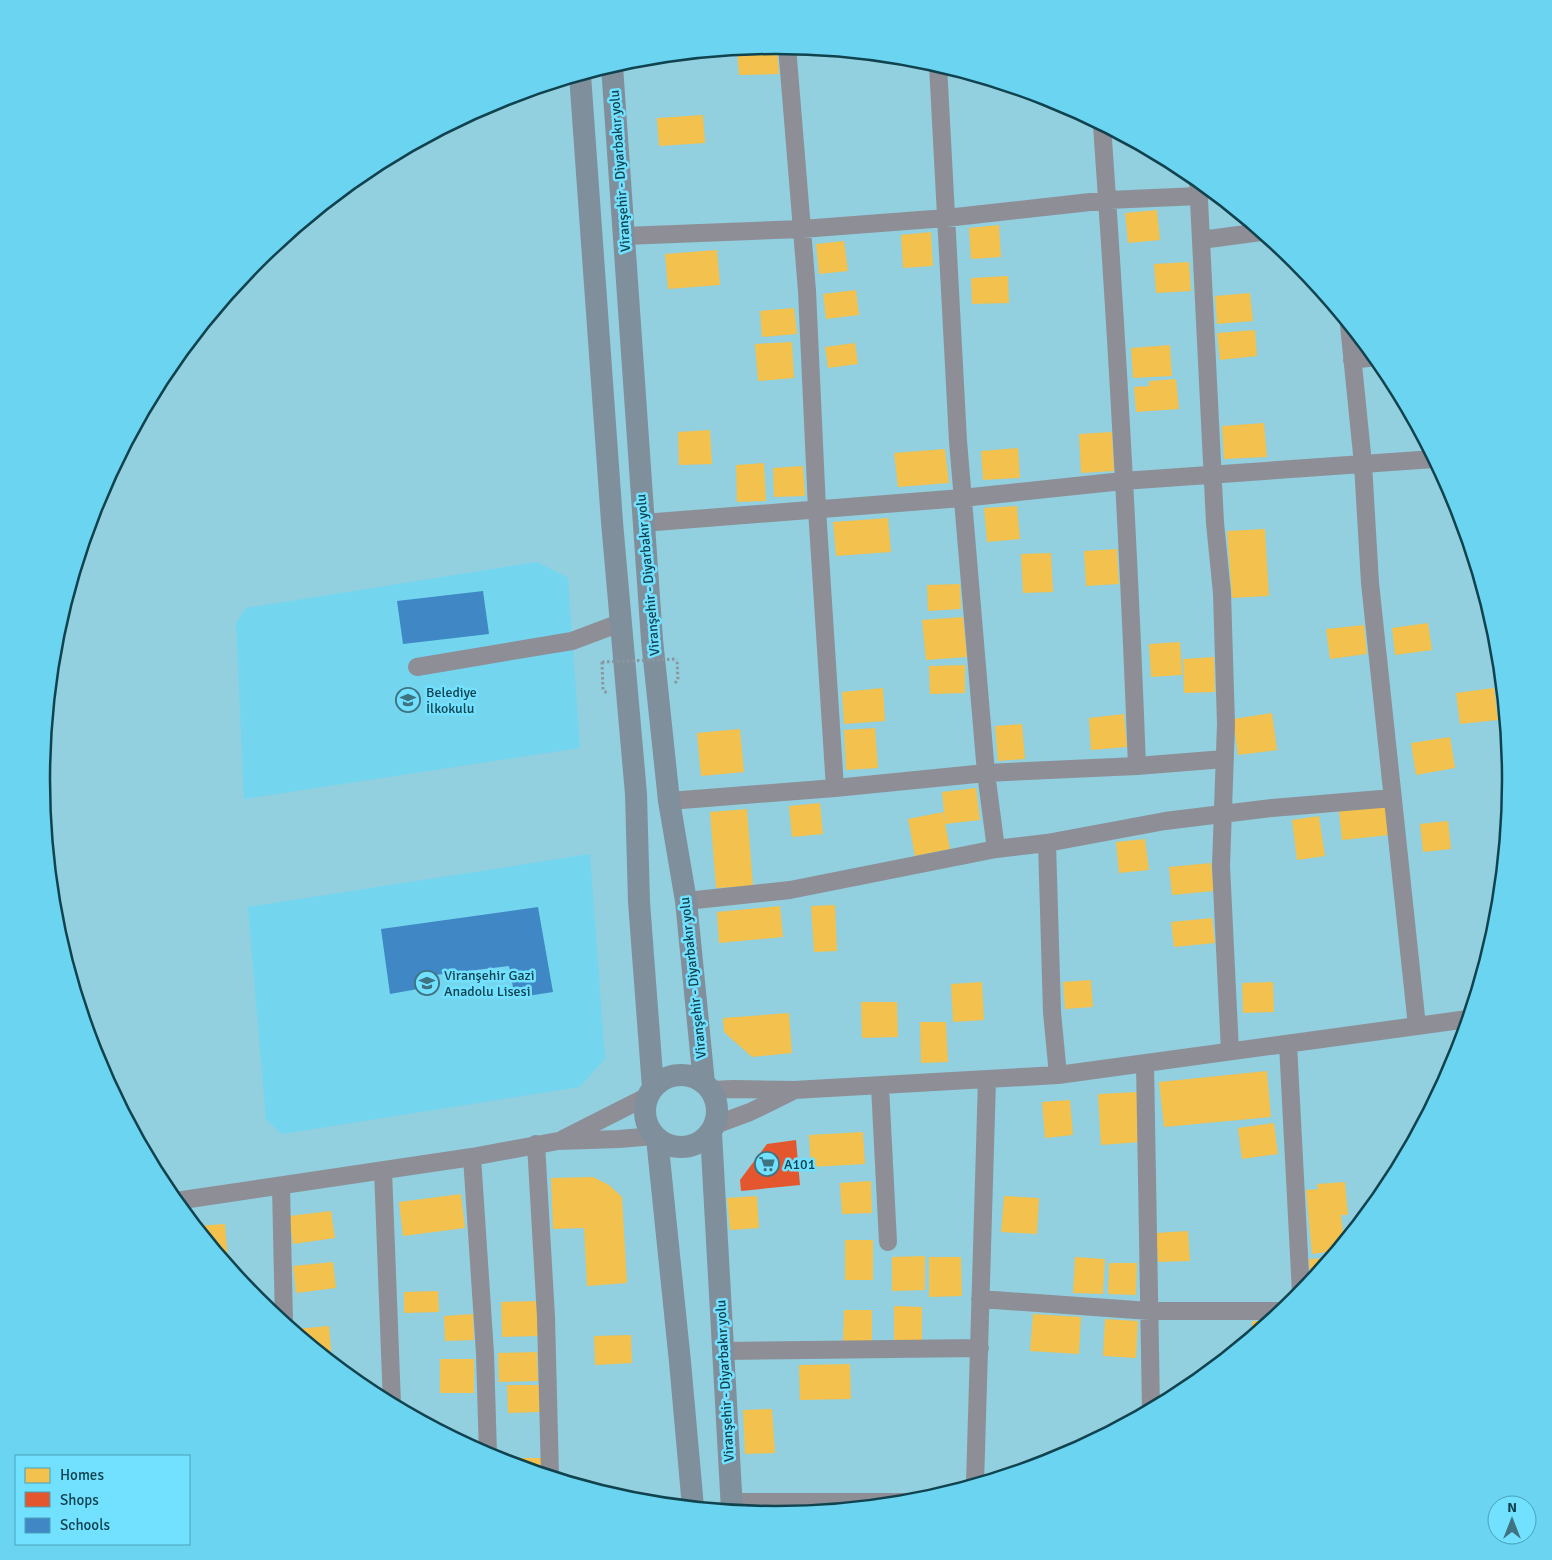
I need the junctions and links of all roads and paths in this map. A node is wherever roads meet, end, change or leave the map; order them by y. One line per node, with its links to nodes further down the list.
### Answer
1 (788, 54): 10 (street)
2 (613, 73): 12 (main road, Viranşehir - Diyarbakır yolu)
3 (938, 73): 9 (street)
4 (580, 81): 24 (main road)
5 (1103, 132): 8 (street)
6 (1196, 188): 8 (street)
7 (1198, 190): 13 (street)
8 (1108, 200): 9 (street); 20 (street)
9 (946, 218): 10 (street); 21 (street)
10 (802, 229): 12 (street); 22 (street)
11 (1254, 233): 13 (street)
12 (624, 236): 23 (main road, Viranşehir - Diyarbakır yolu)
13 (1201, 240): 19 (street)
14 (1350, 335): 16 (street)
15 (1366, 358): 16 (street)
16 (1352, 360): 18 (street)
17 (1427, 459): 18 (street)
18 (1363, 464): 19 (street); 32 (street)
19 (1212, 474): 20 (street); 28 (street)
20 (1123, 481): 21 (street); 29 (street)
21 (962, 498): 22 (street); 30 (street)
22 (817, 509): 23 (street); 31 (street)
23 (643, 523): 33 (main road, Viranşehir - Diyarbakır yolu)
24 (620, 623): 25 (street); 48 (main road)
25 (417, 667)
26 (673, 685): 27 (path, bridge)
27 (611, 696)
28 (1224, 759): 29 (street); 34 (street)
29 (1137, 766): 30 (street)
30 (986, 773): 31 (street); 36 (street)
31 (835, 788): 33 (street)
32 (1393, 798): 34 (street); 39 (street)
33 (669, 801): 37 (main road, Viranşehir - Diyarbakır yolu)
34 (1223, 813): 35 (street); 41 (street)
35 (1047, 843): 36 (street); 43 (street)
36 (996, 849): 37 (street)
37 (686, 901): 45 (main road, Viranşehir - Diyarbakır yolu)
38 (1461, 1020): 39 (street)
39 (1417, 1026): 40 (street)
40 (1288, 1044): 41 (street); 58 (street)
41 (1230, 1051): 42 (street)
42 (1145, 1063): 43 (street); 60 (street)
43 (1058, 1075): 44 (street)
44 (987, 1080): 46 (street); 59 (street)
45 (708, 1086): 47 (street); 48 (main road); 49 (main road)
46 (880, 1086): 47 (street); 57 (street)
47 (794, 1090): 49 (street)
48 (651, 1092): 50 (main road); 51 (street)
49 (713, 1129): 50 (main road); 64 (main road, Viranşehir - Diyarbakır yolu)
50 (655, 1137): 51 (street); 70 (main road)
51 (558, 1141): 52 (street)
52 (536, 1144): 53 (street); 68 (street)
53 (472, 1157): 54 (street); 67 (street)
54 (383, 1170): 55 (street); 65 (street)
55 (280, 1186): 56 (street); 62 (street)
56 (184, 1200)
57 (888, 1242)
58 (1300, 1281)
59 (980, 1299): 60 (street); 63 (street)
60 (1150, 1311): 61 (street); 66 (street)
61 (1270, 1311)
62 (284, 1313)
63 (980, 1348): 64 (street); 69 (street)
64 (723, 1351): 71 (main road, Viranşehir - Diyarbakır yolu)
65 (392, 1396)
66 (1151, 1402)
67 (488, 1446)
68 (550, 1469)
69 (975, 1478)
70 (693, 1501)
71 (731, 1504)
72 (824, 1504): 73 (street)
73 (760, 1505)

